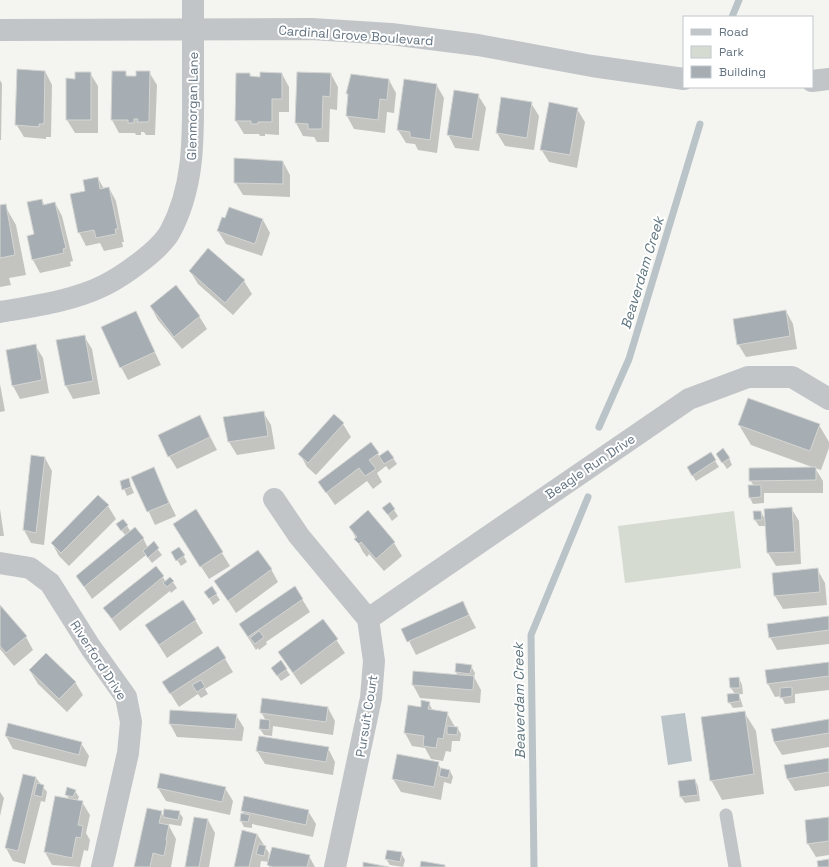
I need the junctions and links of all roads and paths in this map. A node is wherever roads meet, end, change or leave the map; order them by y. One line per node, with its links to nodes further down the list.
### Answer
1 (193, 0): 2 (street, Glenmorgan Lane)
2 (193, 29): 3 (street, Cardinal Grove Boulevard); 5 (street, Cardinal Grove Boulevard); 7 (street, Glenmorgan Lane)
3 (0, 30)
4 (829, 79): 6 (street)
5 (683, 80)
6 (813, 81)
7 (0, 312)
8 (829, 399): 11 (street, Beagle Run Drive)
9 (274, 499): 11 (street)
10 (0, 563): 13 (street, Riverford Drive)
11 (368, 619): 14 (street, Pursuit Court)
12 (726, 815): 15 (lane)
13 (102, 867)
14 (335, 867)
15 (735, 867)

